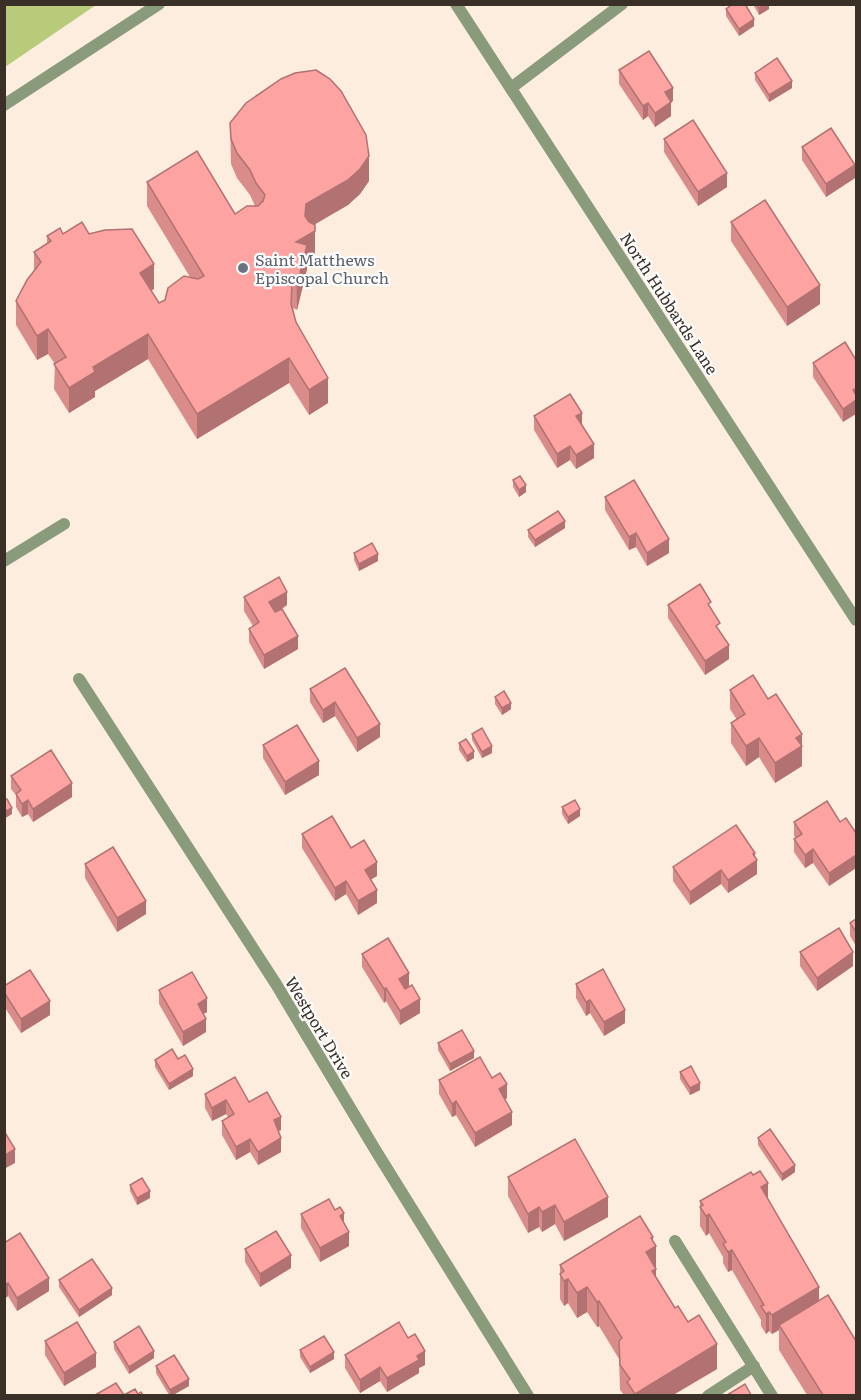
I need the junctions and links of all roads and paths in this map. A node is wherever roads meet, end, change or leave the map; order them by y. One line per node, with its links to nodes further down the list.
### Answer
1 (159, 4): 5 (street)
2 (456, 4): 4 (street, North Hubbards Lane)
3 (622, 4): 4 (street)
4 (511, 88): 8 (street, North Hubbards Lane)
5 (4, 105)
6 (64, 524): 7 (street)
7 (4, 561)
8 (856, 620)
9 (79, 679): 12 (street, Westport Drive)
10 (675, 1241): 11 (street)
11 (754, 1366): 13 (street); 14 (street)
12 (528, 1395)
13 (708, 1395)
14 (772, 1395)

